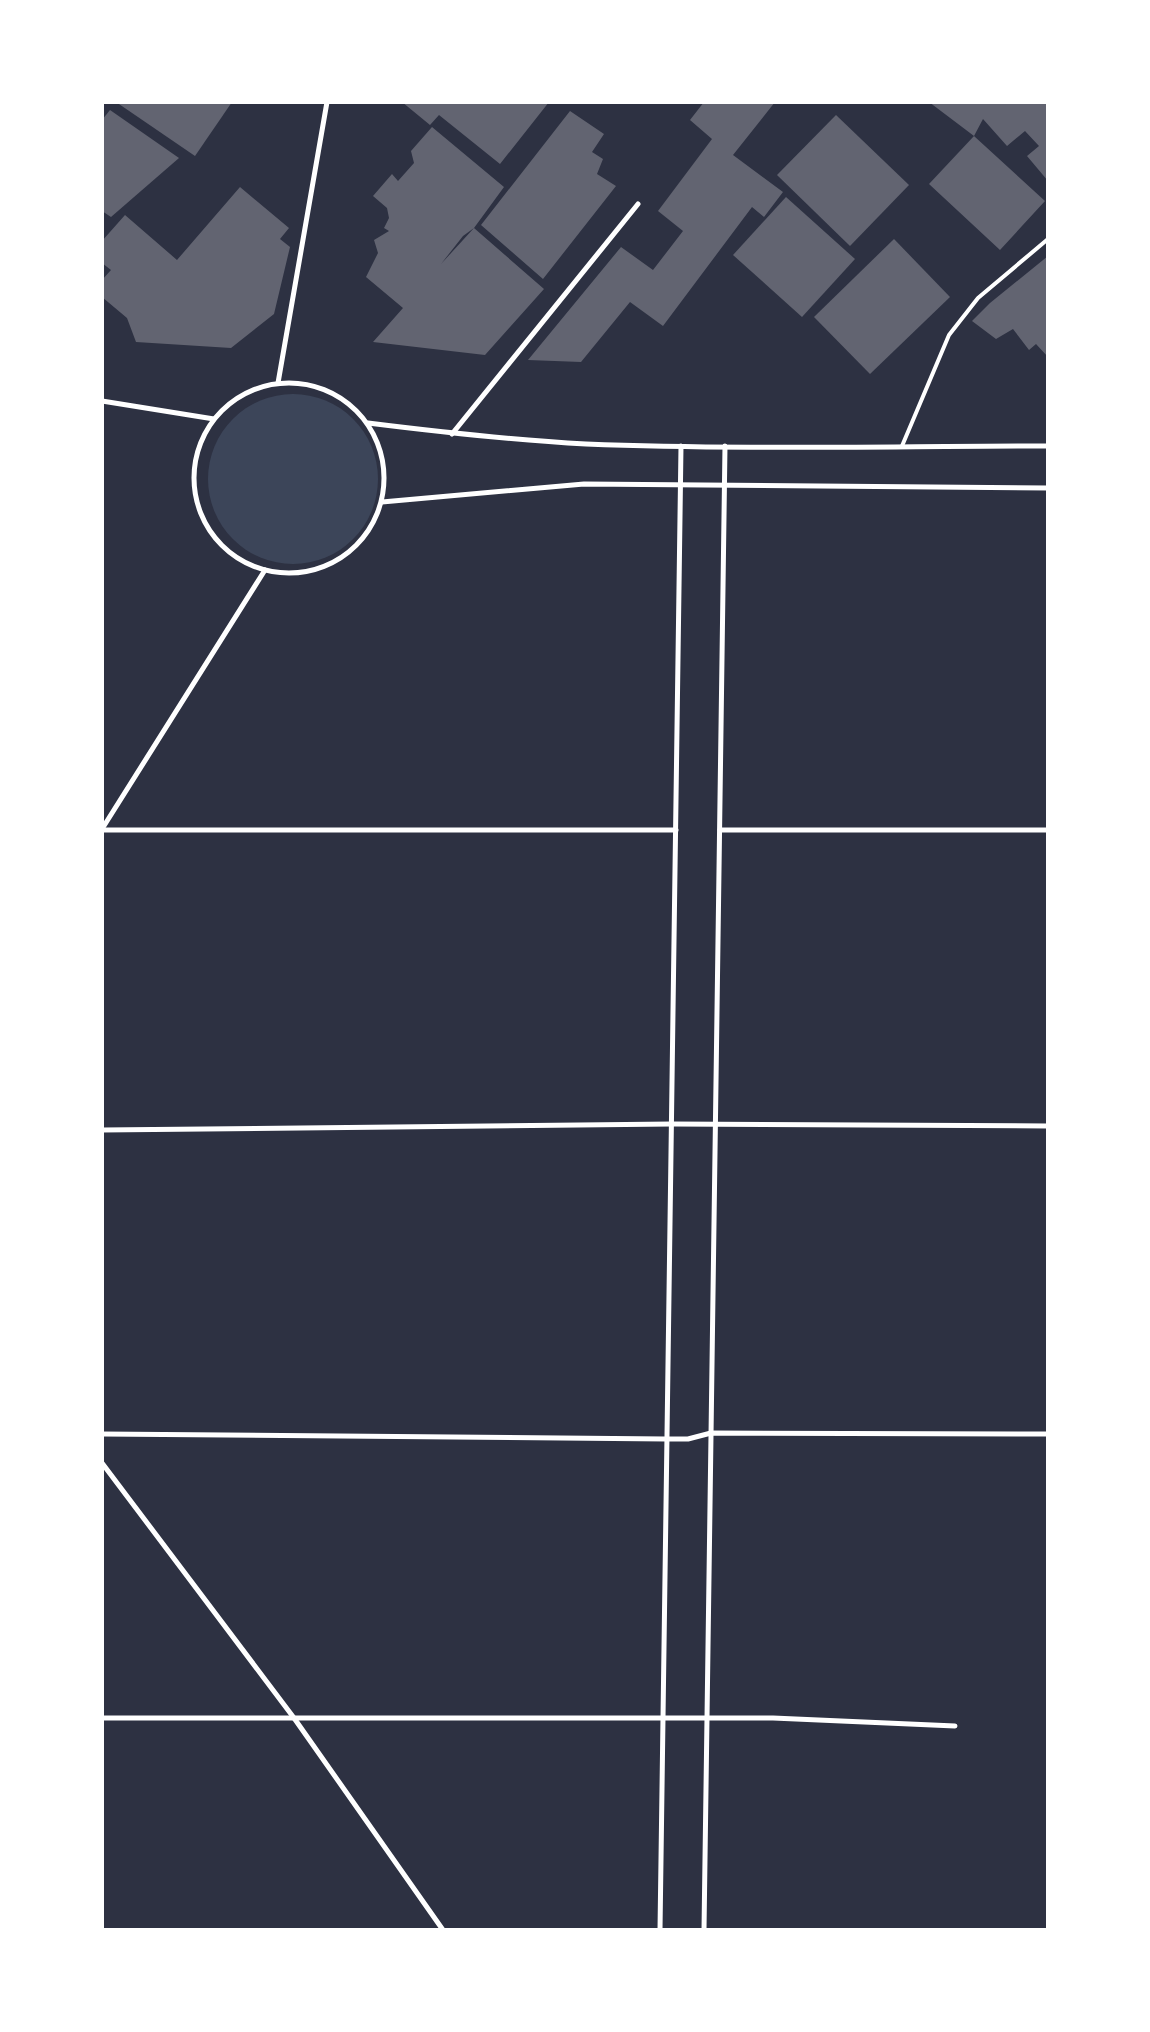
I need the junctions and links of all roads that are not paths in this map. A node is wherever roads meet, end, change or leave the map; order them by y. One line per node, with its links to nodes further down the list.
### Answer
1 (327, 102): 4 (street)
2 (638, 204): 8 (street)
3 (1048, 239): 11 (lane)
4 (278, 383): 6 (street); 7 (street)
5 (102, 401): 6 (street)
6 (214, 419): 17 (street)
7 (368, 423): 8 (street); 16 (street)
8 (452, 434): 9 (street)
9 (681, 446): 10 (street); 13 (street)
10 (725, 446): 11 (street); 14 (street)
11 (902, 446): 12 (street)
12 (1048, 446)
13 (680, 486): 14 (street); 16 (street); 19 (street)
14 (724, 486): 15 (street); 20 (street)
15 (1048, 488)
16 (382, 502): 17 (street)
17 (264, 570): 18 (street)
18 (102, 830): 19 (street)
19 (676, 830): 22 (street)
20 (720, 830): 21 (street); 23 (street)
21 (1048, 830)
22 (672, 1124): 23 (street); 25 (street); 29 (street)
23 (716, 1125): 24 (street); 26 (street)
24 (1048, 1126)
25 (102, 1130)
26 (711, 1433): 28 (street); 29 (street); 34 (street)
27 (102, 1434): 29 (street)
28 (1048, 1434)
29 (666, 1440): 33 (street)
30 (102, 1464): 32 (street)
31 (102, 1718): 32 (street)
32 (294, 1718): 33 (street); 36 (street)
33 (662, 1718): 34 (street); 37 (street)
34 (707, 1718): 35 (street); 38 (street)
35 (955, 1726)
36 (443, 1930)
37 (660, 1930)
38 (704, 1930)

